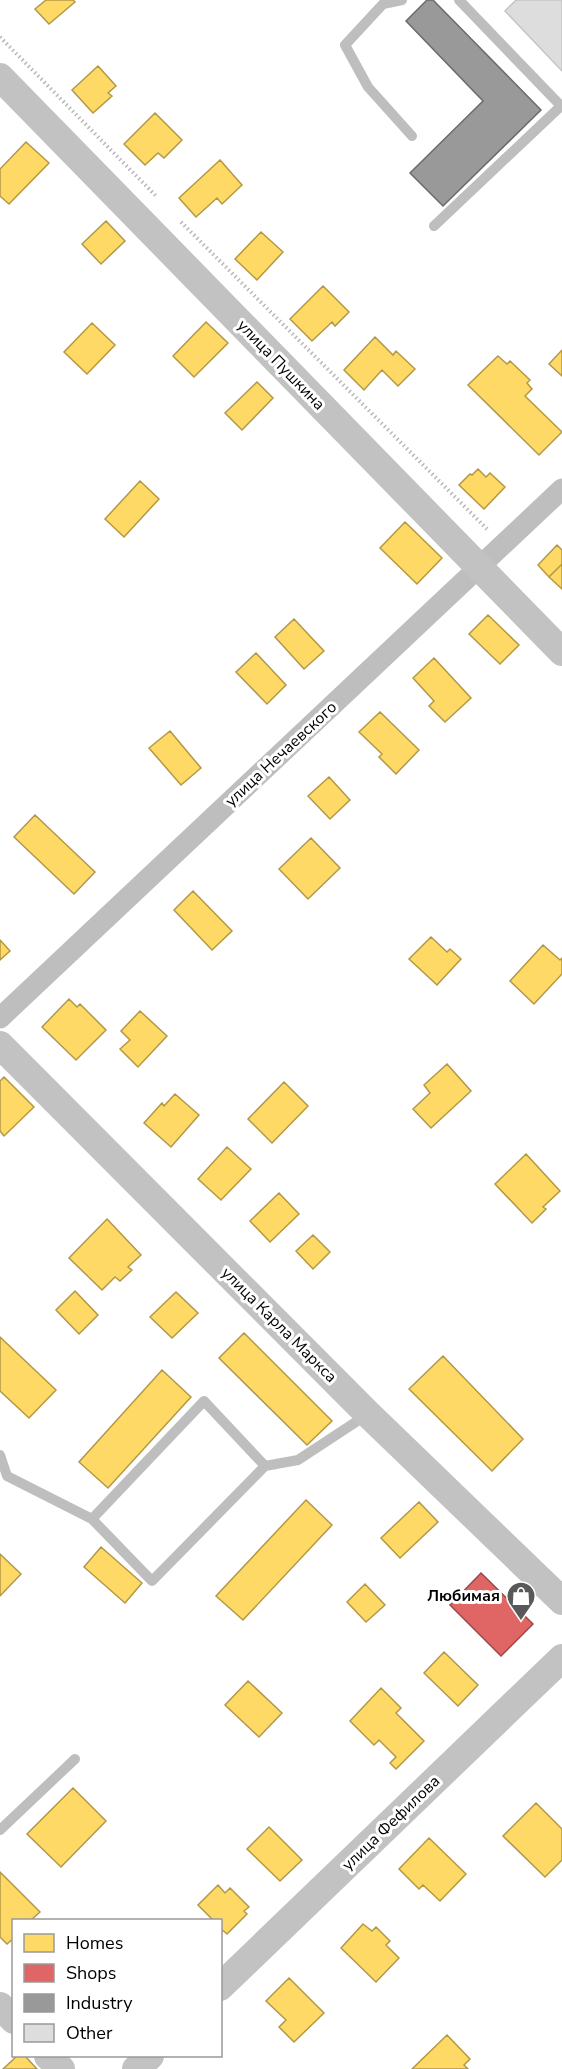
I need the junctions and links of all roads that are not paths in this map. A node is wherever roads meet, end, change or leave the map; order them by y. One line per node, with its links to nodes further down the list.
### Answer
1 (402, 0): 5 (lane)
2 (459, 0): 4 (lane)
3 (0, 77): 8 (main road, улица Пушкина)
4 (562, 105): 6 (lane)
5 (412, 136)
6 (434, 226)
7 (562, 489): 8 (street, улица Нечаевского)
8 (479, 568): 9 (main road, улица Пушкина); 10 (street, улица Нечаевского)
9 (562, 652)
10 (0, 1018)
11 (0, 1045): 12 (main road, улица Карла Маркса)
12 (368, 1414): 14 (lane); 17 (main road, улица Карла Маркса)
13 (0, 1455): 15 (lane)
14 (265, 1466): 16 (lane); 16 (lane)
15 (3, 1477): 16 (lane)
16 (92, 1519)
17 (562, 1601)
18 (562, 1658): 21 (main road, улица Фефилова)
19 (75, 1760): 20 (lane)
20 (0, 1830)
21 (222, 1985)
22 (0, 2006): 23 (main road)
23 (12, 2018)
24 (50, 2057): 26 (main road)
25 (148, 2057): 27 (main road)
26 (61, 2069)
27 (136, 2069)

